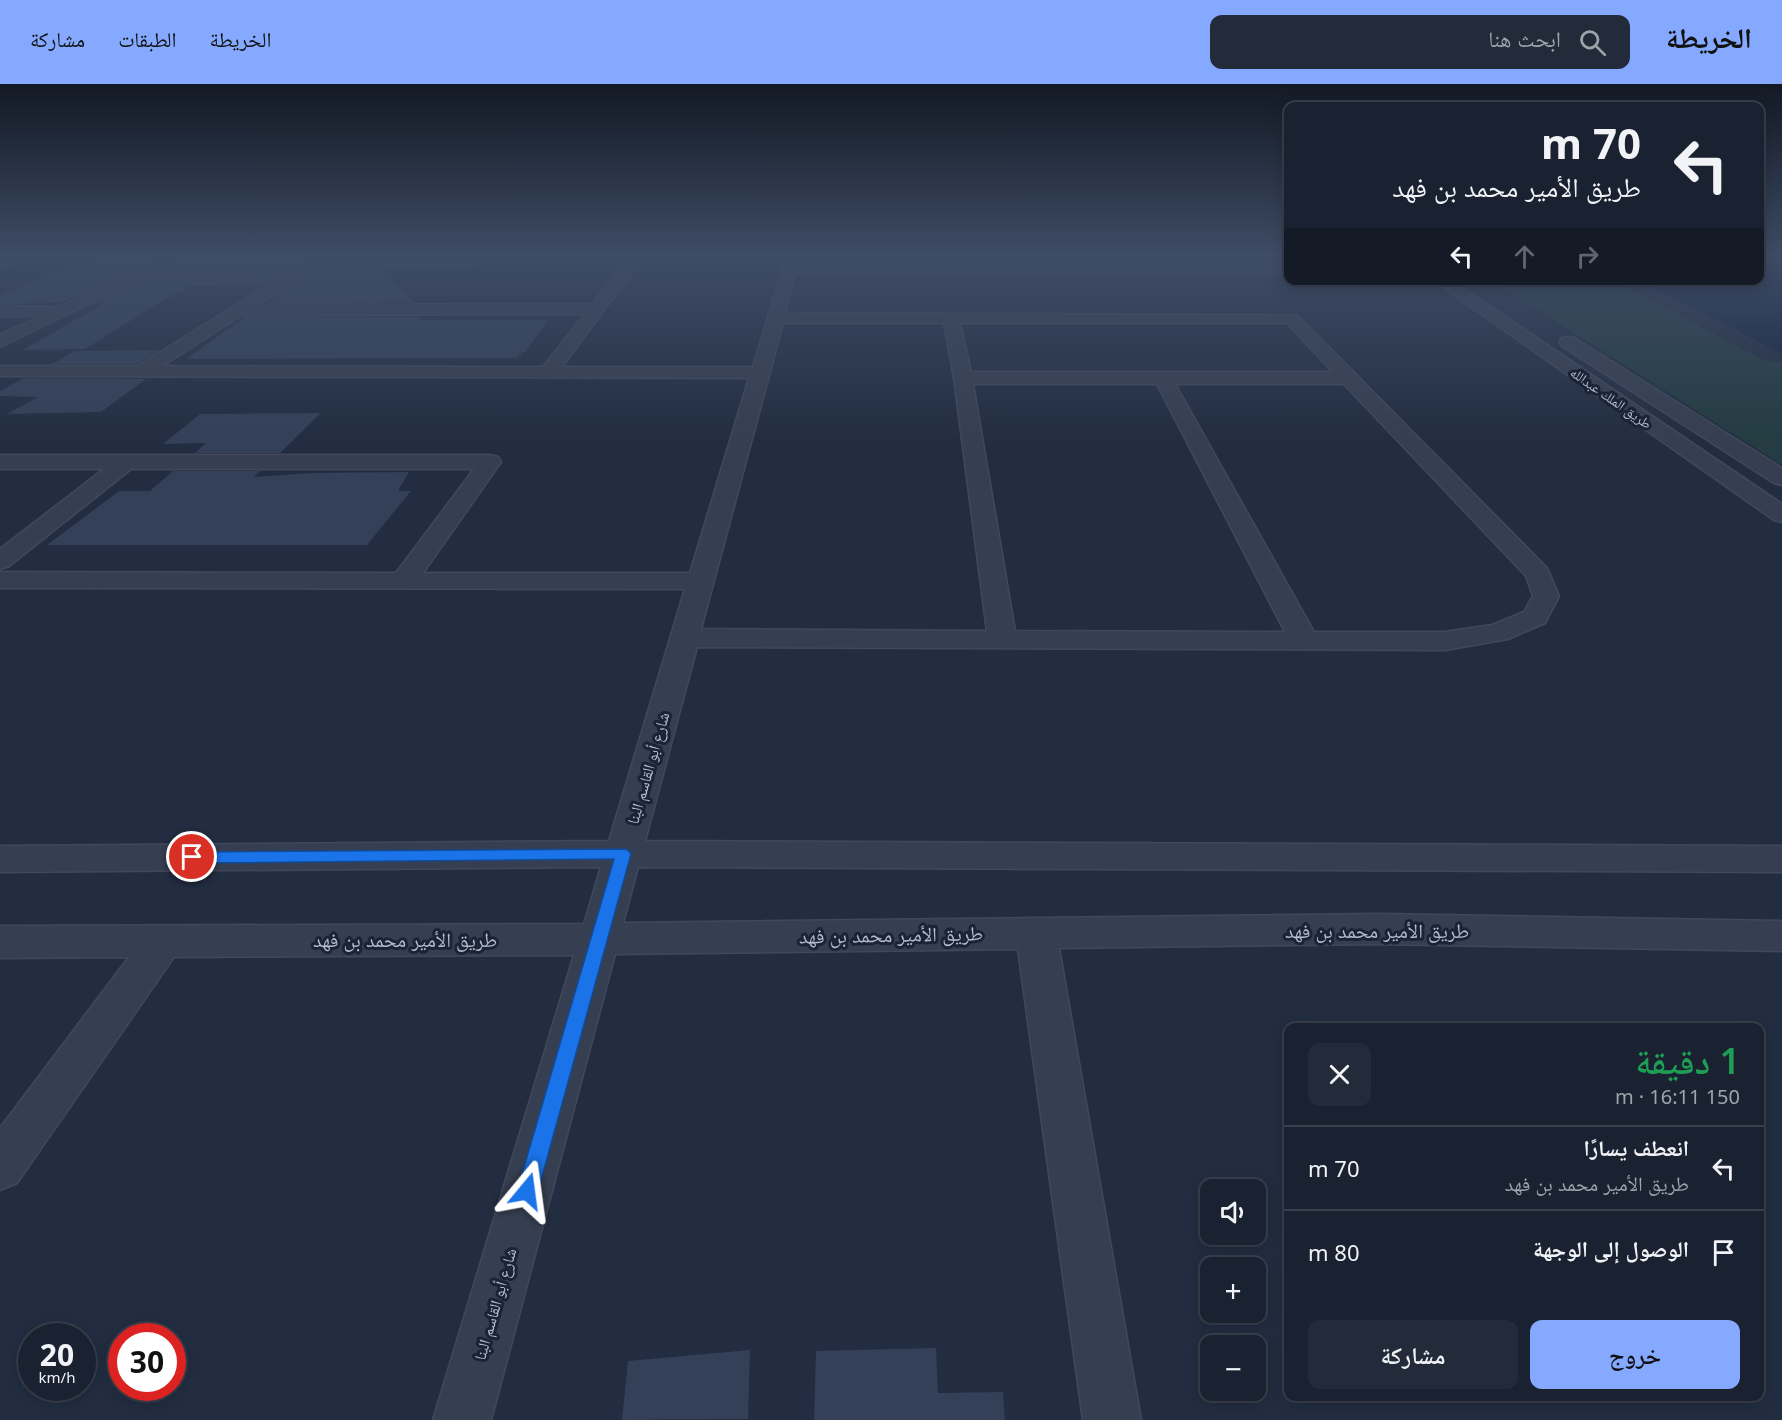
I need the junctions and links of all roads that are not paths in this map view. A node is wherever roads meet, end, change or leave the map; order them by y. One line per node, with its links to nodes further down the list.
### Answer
1 (52, 316): 8 (street)
2 (229, 316): 10 (street)
3 (591, 316): 11 (street)
4 (1493, 316): 16 (street, طريق الملك عبدالله)
5 (775, 318): 6 (street); 12 (street, شارع أبو القاسم البنا)
6 (951, 318): 13 (street); 15 (street)
7 (1552, 333): 19 (street, طريق الملك عبدالله)
8 (0, 342)
9 (0, 371): 10 (street)
10 (142, 371): 11 (street)
11 (549, 372): 12 (street)
12 (760, 373): 25 (street, شارع أبو القاسم البنا)
13 (963, 378): 14 (street); 27 (street)
14 (1163, 378): 15 (street); 28 (street)
15 (1350, 378): 28 (street)
16 (1665, 435): 20 (street, طريق الملك عبدالله); 21 (street)
17 (0, 462): 18 (street)
18 (126, 462): 22 (street); 23 (street)
19 (1782, 478)
20 (1782, 515)
21 (1782, 533)
22 (0, 561)
23 (405, 579): 24 (street); 25 (street)
24 (0, 580)
25 (701, 581): 26 (street, شارع أبو القاسم البنا)
26 (684, 638): 27 (street); 30 (street, شارع أبو القاسم البنا)
27 (1002, 638): 28 (street)
28 (1304, 640)
29 (1782, 835): 32 (street)
30 (623, 854): 31 (street); 32 (street); 37 (street, شارع أبو القاسم البنا)
31 (0, 858)
32 (1593, 858): 33 (street)
33 (1782, 859)
34 (1036, 933): 35 (street, طريق الأمير محمد بن فهد); 37 (street, طريق الأمير محمد بن فهد); 43 (street)
35 (1659, 935): 36 (street, طريق الأمير محمد بن فهد); 40 (street)
36 (1782, 936)
37 (599, 939): 38 (street, طريق الأمير محمد بن فهد); 42 (street, شارع أبو القاسم البنا)
38 (163, 941): 39 (street, طريق الأمير محمد بن فهد); 41 (street)
39 (0, 942)
40 (1782, 957)
41 (0, 1167)
42 (462, 1420)
43 (1112, 1420)

